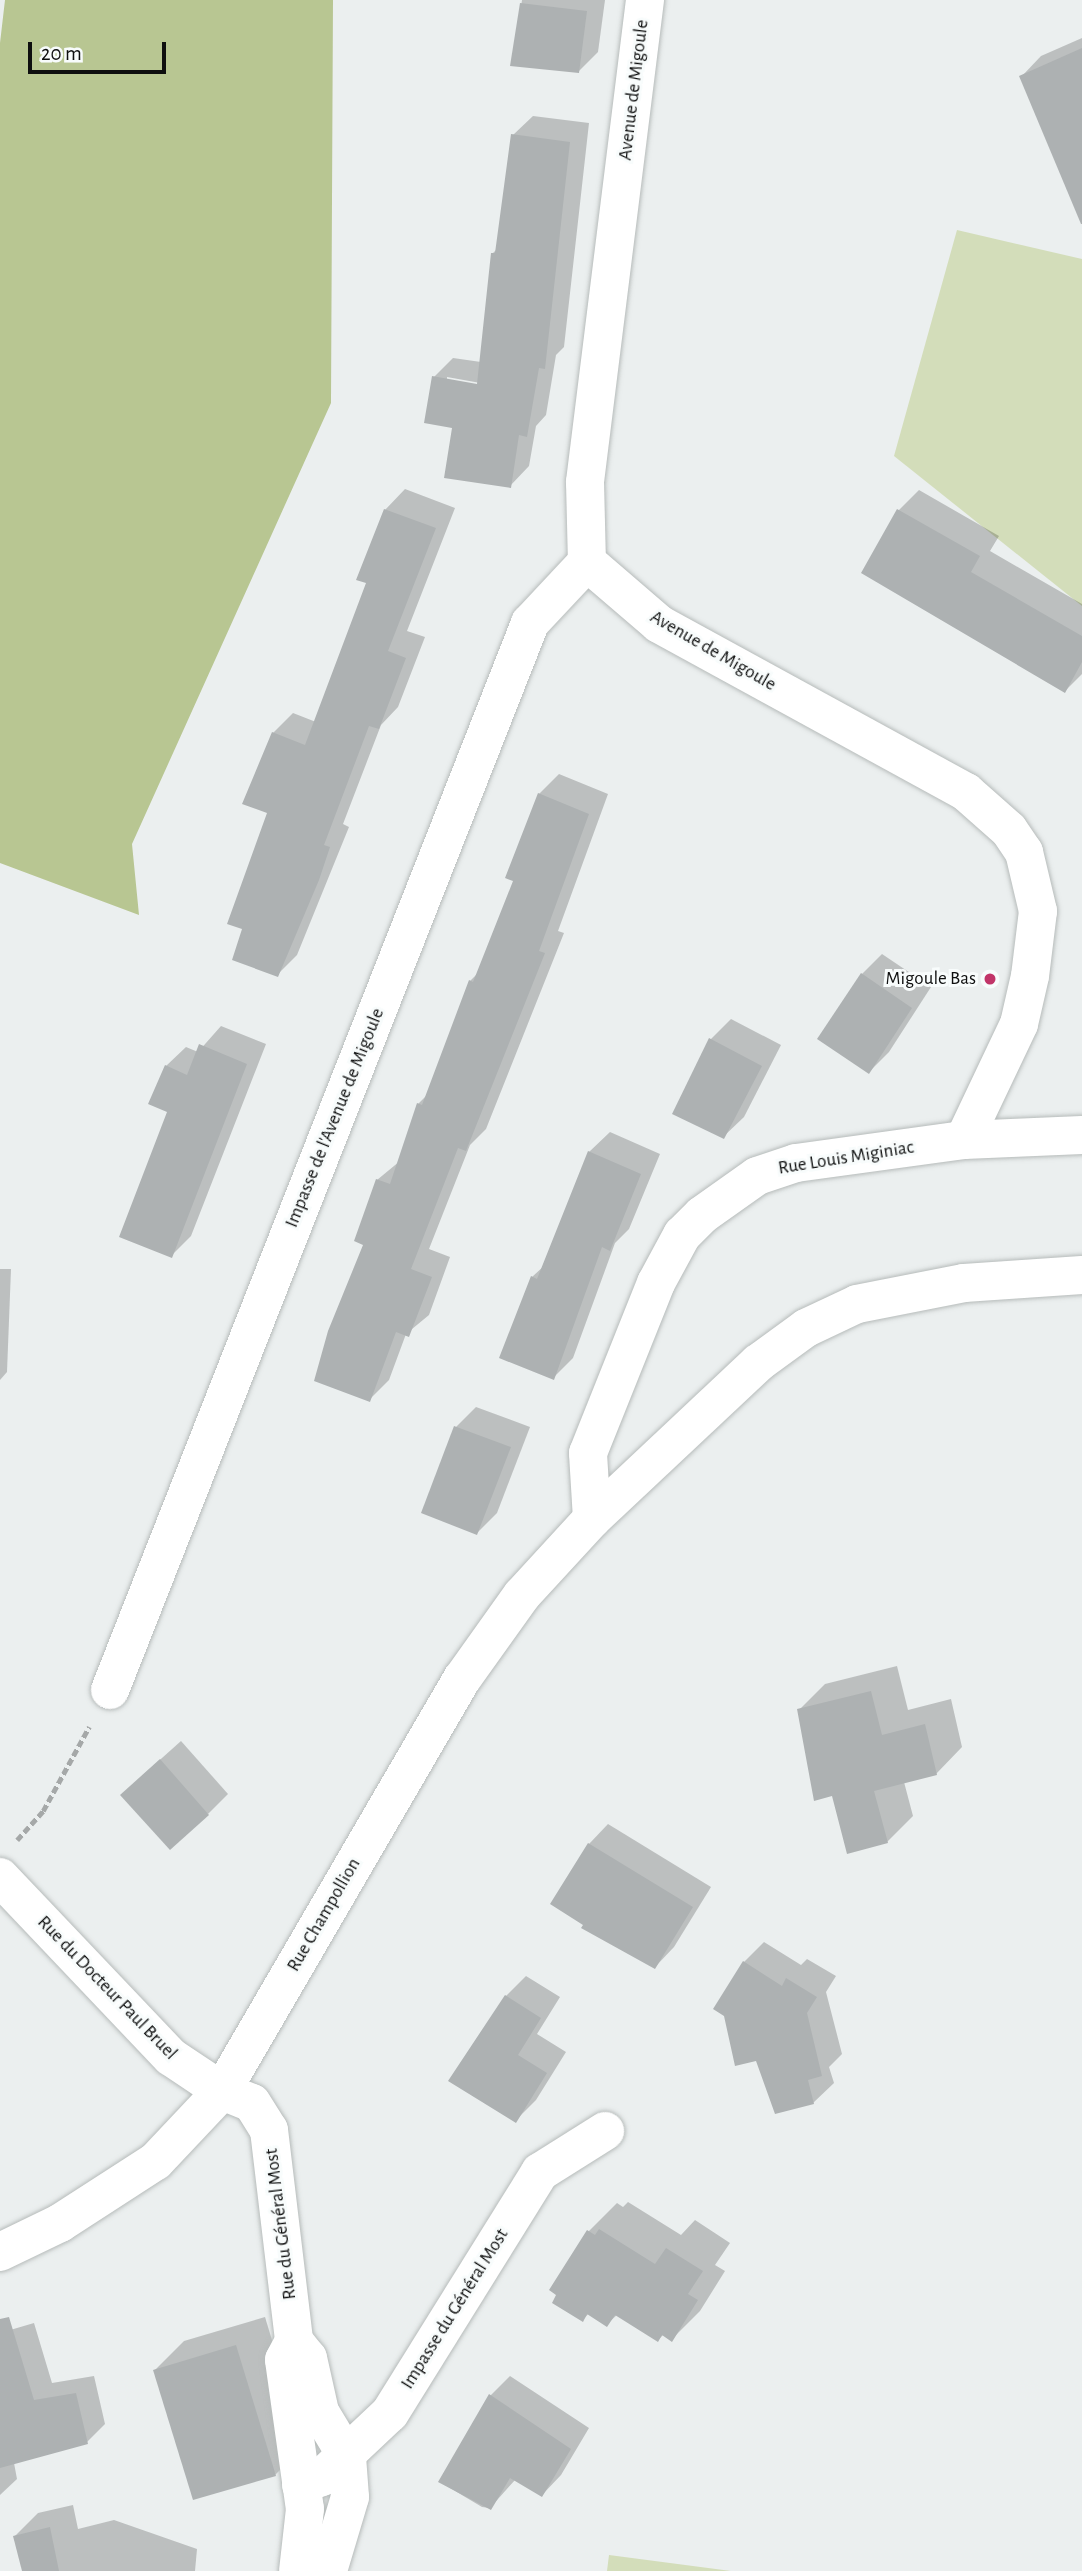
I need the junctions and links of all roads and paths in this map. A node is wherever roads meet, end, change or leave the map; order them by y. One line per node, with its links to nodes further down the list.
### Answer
1 (645, 0): 2 (street, Avenue de Migoule)
2 (587, 562): 4 (street, Avenue de Migoule); 7 (street, Impasse de l'Avenue de Migoule)
3 (1082, 1135): 4 (street, Rue Louis Miginiac)
4 (964, 1140): 6 (street, Rue Louis Miginiac)
5 (1082, 1275): 6 (street, Rue Champollion)
6 (592, 1518): 9 (street, Rue Champollion)
7 (110, 1690): 8 (path)
8 (4, 1863): 9 (street, Rue du Docteur Paul Bruel)
9 (222, 2091): 11 (street, Rue Champollion); 12 (street, Rue du Général Most)
10 (606, 2131): 13 (street, Impasse du Général Most)
11 (0, 2252)
12 (295, 2341): 13 (street, Rue du Général Most); 14 (street, Rue du Général Most)
13 (347, 2457): 14 (street, Impasse du Général Most); 16 (street, Rue du Général Most)
14 (301, 2485): 15 (street, Rue du Général Most)
15 (298, 2571)
16 (328, 2571)

